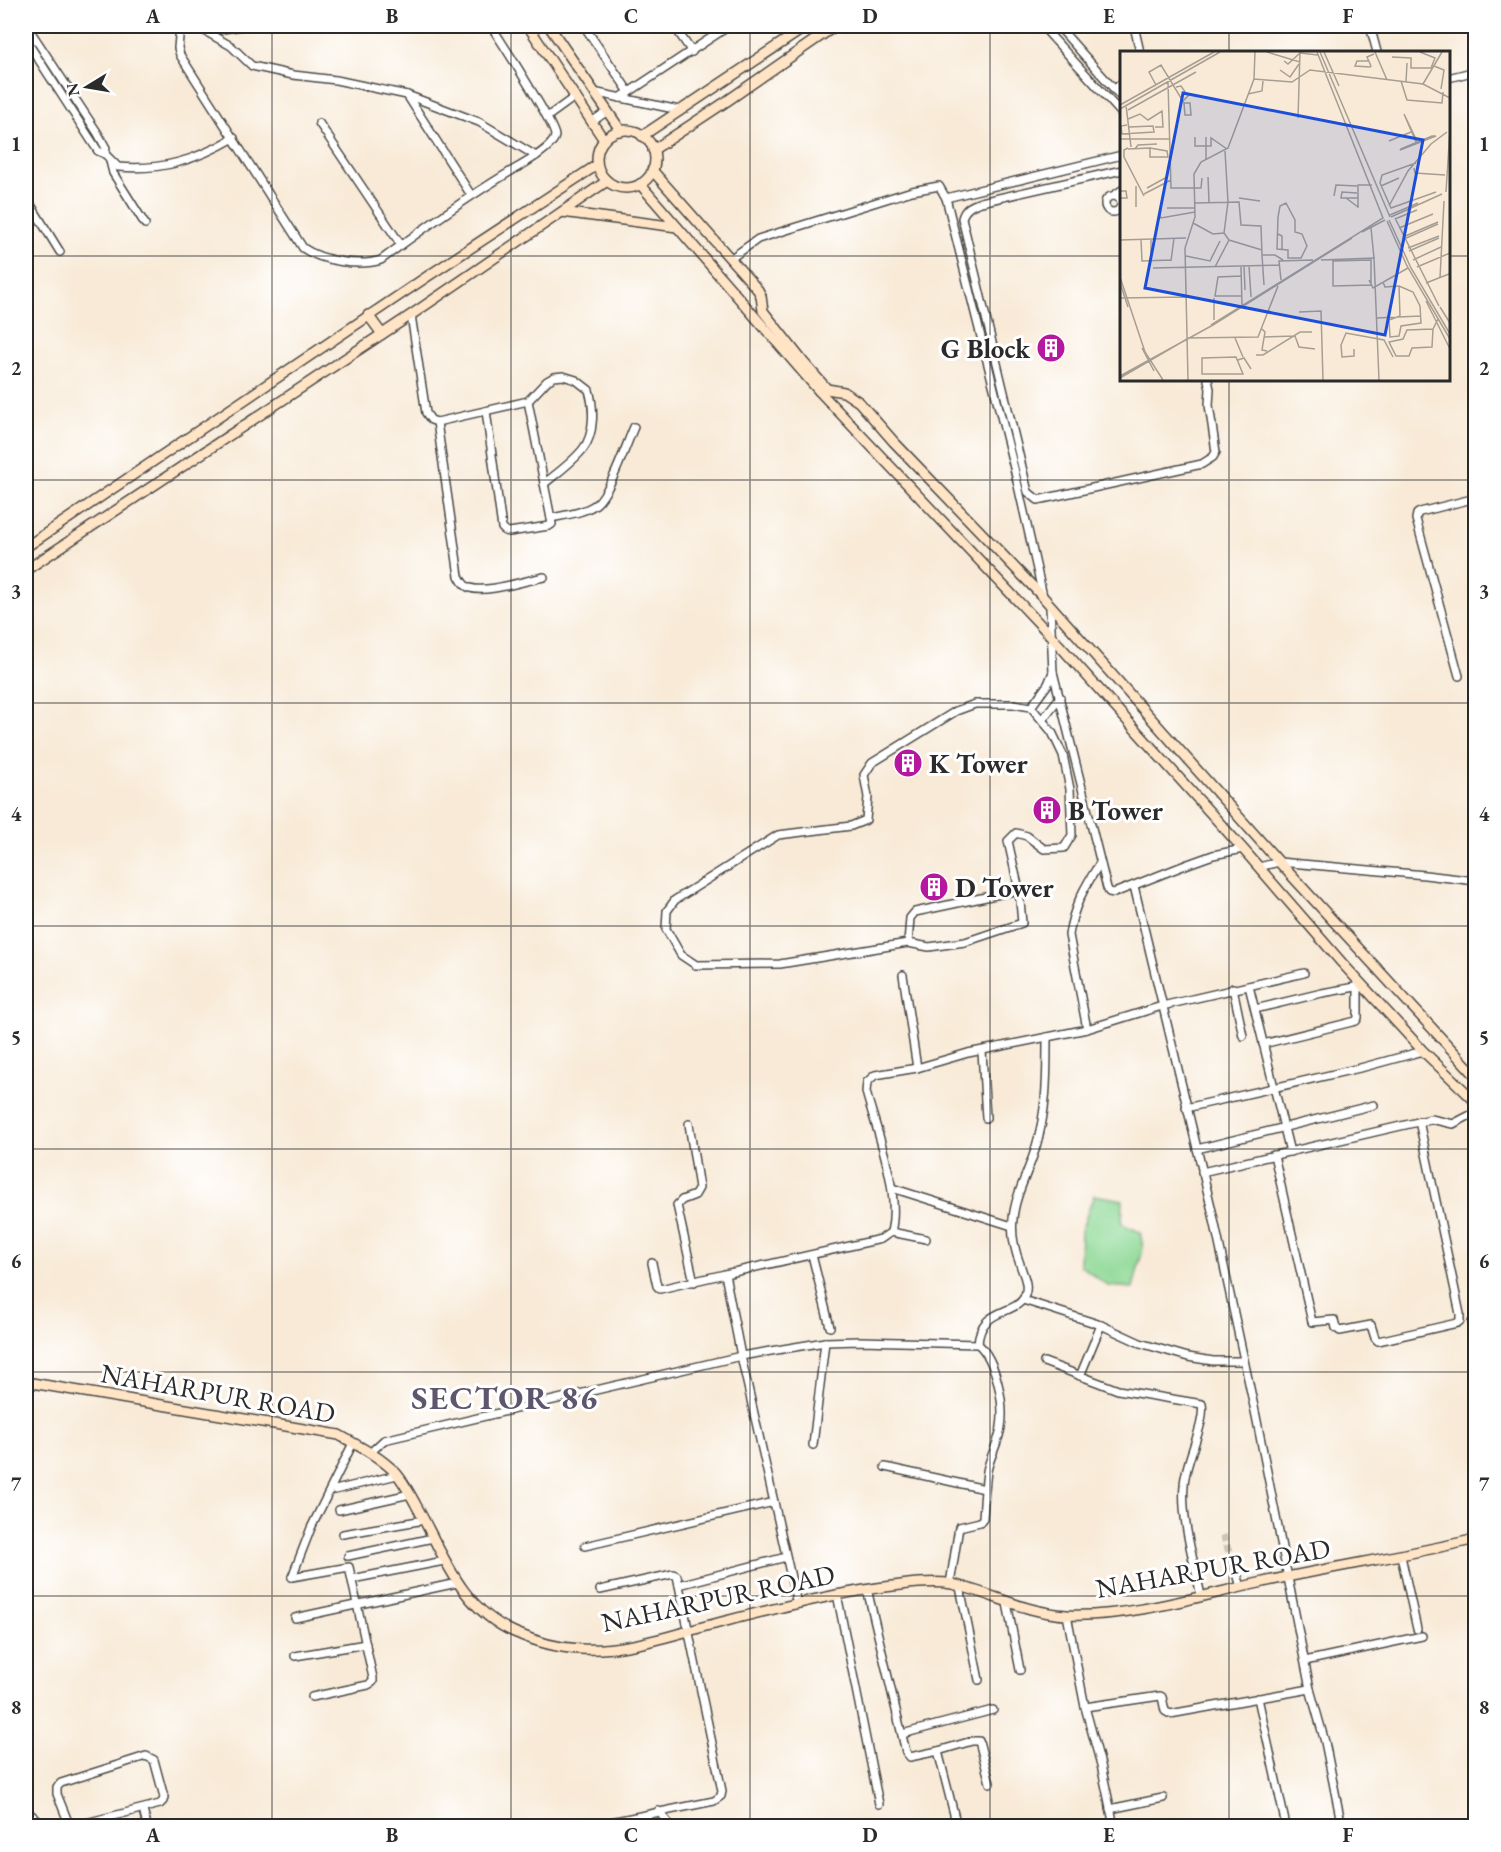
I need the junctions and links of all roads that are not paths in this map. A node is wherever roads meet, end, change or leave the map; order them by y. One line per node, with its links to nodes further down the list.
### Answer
1 (27, 26): 18 (street)
2 (180, 26): 41 (street)
3 (196, 26): 17 (street)
4 (243, 26): 17 (street)
5 (491, 26): 36 (street)
6 (528, 26): 30 (street)
7 (549, 26): 27 (street)
8 (584, 26): 28 (street)
9 (674, 26): 22 (street)
10 (729, 26): 22 (street)
11 (807, 26): 33 (street)
12 (835, 26): 43 (street)
13 (1042, 26): 35 (street)
14 (1058, 26): 26 (street)
15 (1134, 26): 20 (street)
16 (1370, 26): 21 (street)
17 (208, 31): 29 (street)
18 (28, 37): 19 (street)
19 (32, 48): 46 (street)
20 (1140, 51)
21 (1377, 51)
22 (692, 52): 28 (street)
23 (1476, 71): 24 (street)
24 (1450, 78)
25 (1120, 85): 26 (street)
26 (1114, 90): 31 (street)
27 (593, 92): 32 (street); 34 (street)
28 (630, 92): 32 (street)
29 (407, 95): 44 (street); 53 (street)
30 (576, 96): 36 (street); 37 (street)
31 (1120, 96)
32 (620, 98): 33 (street)
33 (679, 110): 40 (street)
34 (606, 112): 37 (street); 39 (street)
35 (1120, 112)
36 (547, 117): 44 (street)
37 (593, 121): 42 (street)
38 (319, 123): 62 (street)
39 (621, 131): 40 (street); 42 (street)
40 (642, 136): 43 (street)
41 (234, 138): 46 (street); 62 (street)
42 (604, 140): 47 (street)
43 (652, 150): 48 (street)
44 (536, 156): 53 (street)
45 (1120, 156): 56 (street)
46 (110, 161): 60 (street)
47 (597, 165): 50 (street); 65 (street)
48 (652, 170): 51 (street); 64 (street)
49 (1120, 170): 68 (street)
50 (607, 181): 51 (street); 59 (street)
51 (640, 184): 61 (street)
52 (1120, 191): 54 (street)
53 (471, 195): 62 (street)
54 (1113, 196): 57 (street); 58 (street)
55 (26, 197): 63 (street)
56 (945, 198): 64 (street); 79 (street)
57 (1120, 201)
58 (1120, 207)
59 (562, 212): 61 (street); 66 (street)
60 (145, 224)
61 (677, 228): 81 (street)
62 (401, 244)
63 (60, 252)
64 (730, 259): 79 (street)
65 (368, 315): 67 (street); 76 (street)
66 (411, 315): 67 (street); 71 (street)
67 (382, 334): 77 (street)
68 (1208, 381)
69 (528, 401): 70 (street); 73 (street); 73 (street)
70 (486, 411): 71 (street); 75 (street)
71 (437, 422): 78 (street)
72 (634, 427): 75 (street)
73 (544, 484): 75 (street)
74 (1476, 498): 83 (street)
75 (551, 518)
76 (26, 547)
77 (26, 570)
78 (544, 577)
79 (1043, 597): 80 (street)
80 (1050, 606): 81 (street); 88 (street)
81 (1051, 636): 82 (street); 87 (street)
82 (1053, 672): 84 (street); 85 (street)
83 (1459, 676)
84 (1060, 698): 86 (street); 89 (street)
85 (1031, 707): 86 (street); 94 (street)
86 (1042, 720): 93 (street)
87 (1243, 849): 90 (street); 92 (street)
88 (1279, 862): 90 (street); 91 (street); 109 (street)
89 (1100, 863): 92 (street); 102 (street)
90 (1259, 867): 98 (street)
91 (1476, 881)
92 (1134, 886): 100 (street)
93 (1019, 890): 94 (street); 94 (street)
94 (908, 943)
95 (1304, 973): 97 (street)
96 (903, 975): 108 (street)
97 (1249, 986): 99 (street); 101 (street)
98 (1360, 986): 101 (street); 105 (street); 107 (street)
99 (1233, 988): 100 (street); 103 (street)
100 (1162, 1006): 102 (street); 113 (street)
101 (1255, 1009): 105 (street)
102 (1087, 1029): 104 (street)
103 (1243, 1036)
104 (1047, 1037): 106 (street); 124 (street)
105 (1263, 1044): 110 (street)
106 (982, 1051): 108 (street); 115 (street)
107 (1424, 1051): 110 (street); 111 (street)
108 (917, 1068): 123 (street)
109 (1476, 1076)
110 (1274, 1088): 113 (street); 118 (street)
111 (1476, 1102)
112 (1374, 1105): 118 (street)
113 (1186, 1108): 119 (street)
114 (1476, 1112): 116 (street)
115 (986, 1118)
116 (1419, 1121): 120 (street); 121 (street)
117 (689, 1124): 130 (street)
118 (1283, 1127): 119 (street); 120 (street)
119 (1197, 1149): 122 (street)
120 (1290, 1152): 121 (street)
121 (1274, 1155): 122 (street)
122 (1202, 1172): 137 (street)
123 (892, 1188): 124 (street); 125 (street)
124 (1012, 1226): 131 (street)
125 (891, 1232): 126 (street); 127 (street)
126 (926, 1239)
127 (812, 1255): 129 (street); 133 (street)
128 (652, 1263): 130 (street)
129 (725, 1274): 130 (street); 136 (street)
130 (694, 1282)
131 (1023, 1300): 132 (street); 135 (street)
132 (1101, 1325): 137 (street); 139 (street)
133 (830, 1327)
134 (825, 1342): 135 (street); 136 (street); 142 (street)
135 (978, 1344): 146 (street)
136 (741, 1356): 143 (street); 149 (street)
137 (1244, 1361): 160 (street)
138 (1044, 1362): 139 (street)
139 (1080, 1376): 168 (street)
140 (26, 1382): 141 (street, NAHARPUR ROAD)
141 (353, 1443): 143 (street, NAHARPUR ROAD); 161 (street)
142 (813, 1445)
143 (371, 1452): 145 (street, NAHARPUR ROAD)
144 (885, 1467): 146 (street)
145 (397, 1474): 147 (street); 148 (street, NAHARPUR ROAD)
146 (985, 1489): 164 (street)
147 (335, 1491)
148 (410, 1494): 150 (street); 151 (street, NAHARPUR ROAD)
149 (774, 1502): 155 (street); 158 (street)
150 (339, 1510)
151 (424, 1520): 152 (street); 153 (street, NAHARPUR ROAD)
152 (343, 1534)
153 (433, 1538): 156 (street); 159 (street, NAHARPUR ROAD)
154 (1476, 1539): 157 (street, NAHARPUR ROAD)
155 (585, 1546)
156 (348, 1556)
157 (1401, 1556): 160 (street, NAHARPUR ROAD); 174 (street)
158 (786, 1557): 163 (street); 171 (street)
159 (444, 1561): 161 (street); 162 (street, NAHARPUR ROAD)
160 (1287, 1577): 168 (street, NAHARPUR ROAD); 179 (street)
161 (352, 1579): 170 (street)
162 (457, 1583): 170 (street); 175 (street, NAHARPUR ROAD)
163 (679, 1585): 166 (street); 175 (street)
164 (955, 1585): 165 (street, NAHARPUR ROAD); 169 (street, NAHARPUR ROAD); 181 (street)
165 (867, 1589): 167 (street, NAHARPUR ROAD); 187 (street)
166 (600, 1590)
167 (837, 1594): 171 (street, NAHARPUR ROAD); 191 (street)
168 (1201, 1596): 172 (street, NAHARPUR ROAD)
169 (1007, 1603): 172 (street, NAHARPUR ROAD); 180 (street)
170 (357, 1604): 173 (street); 177 (street)
171 (797, 1604): 175 (street, NAHARPUR ROAD)
172 (1067, 1615): 185 (street)
173 (295, 1618)
174 (1417, 1629)
175 (689, 1631): 195 (street)
176 (1422, 1636): 179 (street)
177 (366, 1644): 178 (street); 183 (street)
178 (295, 1656)
179 (1305, 1661): 182 (street)
180 (1020, 1670)
181 (979, 1680)
182 (1310, 1689): 184 (street); 196 (street)
183 (312, 1697)
184 (1258, 1698): 185 (street); 204 (street)
185 (1085, 1707): 192 (street)
186 (993, 1710): 187 (street)
187 (902, 1734): 188 (street)
188 (938, 1751): 189 (street); 202 (street)
189 (990, 1783)
190 (1163, 1798): 192 (street)
191 (879, 1804)
192 (1110, 1809): 203 (street)
193 (26, 1810): 198 (street)
194 (143, 1810): 197 (street); 197 (street); 199 (street)
195 (658, 1811): 200 (street); 201 (street)
196 (1340, 1817)
197 (67, 1825)
198 (44, 1827)
199 (147, 1827)
200 (591, 1827)
201 (671, 1827)
202 (957, 1827)
203 (1114, 1827)
204 (1286, 1827)

